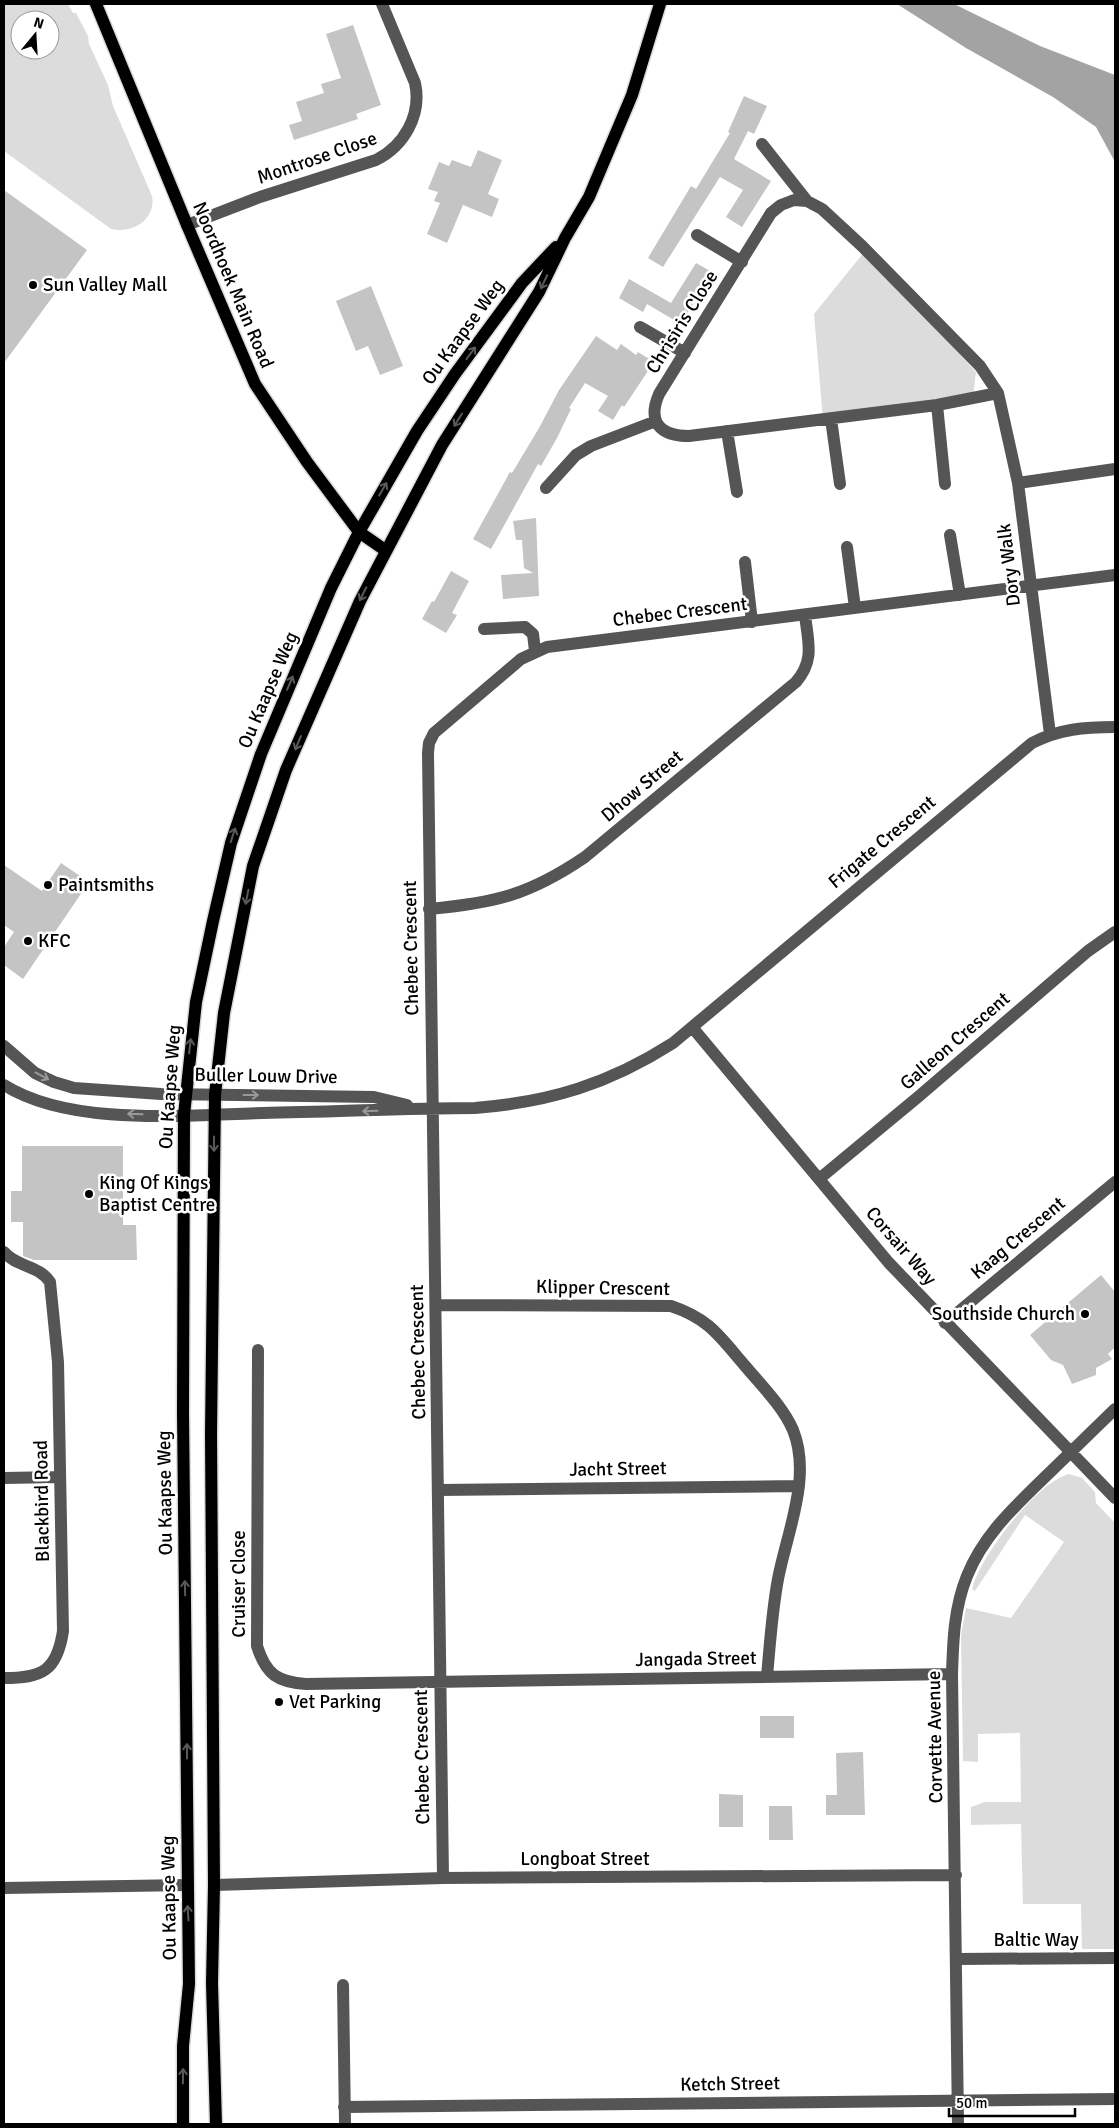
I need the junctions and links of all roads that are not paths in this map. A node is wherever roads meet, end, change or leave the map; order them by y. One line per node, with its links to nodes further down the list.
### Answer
1 (96, 4): 6 (main road, Noordhoek Main Road)
2 (382, 4): 6 (street, Montrose Close)
3 (660, 4): 8 (main road, Ou Kaapse Weg)
4 (762, 144): 5 (street)
5 (807, 201): 9 (street, Chrisiris Close); 12 (street)
6 (187, 225): 23 (main road, Noordhoek Main Road)
7 (697, 235): 9 (street)
8 (565, 238): 23 (main road, Ou Kaapse Weg, one-way to 8); 26 (main road, Ou Kaapse Weg, one-way to 26)
9 (742, 262): 11 (street, Chrisiris Close)
10 (640, 327): 11 (street)
11 (685, 353): 15 (street, Chrisiris Close)
12 (998, 394): 13 (street); 18 (street, Dory Walk)
13 (937, 405): 14 (street); 20 (street)
14 (831, 418): 16 (street); 19 (street)
15 (656, 421): 16 (street); 21 (street)
16 (727, 432): 22 (street)
17 (1115, 469): 18 (street)
18 (1018, 483): 29 (street, Dory Walk)
19 (840, 484)
20 (945, 484)
21 (546, 488)
22 (737, 492)
23 (359, 532): 26 (main road, Noordhoek Main Road); 43 (main road, Ou Kaapse Weg, one-way to 23)
24 (950, 535): 30 (street)
25 (847, 547): 31 (street)
26 (385, 550): 44 (main road, Ou Kaapse Weg, one-way to 44)
27 (745, 562): 33 (street)
28 (1115, 575): 29 (street, Chebec Crescent)
29 (1030, 586): 30 (street, Chebec Crescent); 37 (street, Dory Walk)
30 (960, 595): 31 (street, Chebec Crescent)
31 (855, 608): 32 (street, Chebec Crescent)
32 (805, 615): 33 (street, Chebec Crescent); 38 (street, Dhow Street)
33 (752, 622): 35 (street, Chebec Crescent)
34 (484, 630): 35 (street)
35 (536, 651): 38 (street, Chebec Crescent)
36 (1115, 727): 37 (street, Frigate Crescent)
37 (1050, 734): 40 (street, Frigate Crescent)
38 (429, 909): 46 (street, Chebec Crescent)
39 (1115, 932): 49 (street, Galleon Crescent)
40 (692, 1027): 46 (street, Buller Louw Drive); 49 (street, Corsair Way)
41 (6, 1053): 43 (street, Buller Louw Drive, one-way to 43)
42 (4, 1085): 47 (street, Buller Louw Drive, one-way to 42)
43 (184, 1094): 44 (street, Buller Louw Drive); 47 (main road, Ou Kaapse Weg)
44 (215, 1095): 45 (street, Buller Louw Drive, one-way to 45); 48 (main road, Ou Kaapse Weg)
45 (419, 1108): 46 (street, Buller Louw Drive); 48 (street, Buller Louw Drive, one-way to 48)
46 (433, 1108): 52 (street, Chebec Crescent)
47 (184, 1115): 48 (street, Buller Louw Drive); 69 (main road, Ou Kaapse Weg, one-way to 47)
48 (214, 1116): 68 (main road, Ou Kaapse Weg, one-way to 68)
49 (819, 1179): 53 (street, Corsair Way)
50 (1115, 1182): 53 (street, Kaag Crescent)
51 (4, 1252): 57 (street, Blackbird Road)
52 (437, 1305): 59 (street, Klipper Crescent); 60 (street, Chebec Crescent)
53 (945, 1323): 56 (street, Corsair Way)
54 (258, 1350): 65 (street, Cruiser Close)
55 (1115, 1409): 56 (street, Corvette Avenue)
56 (1070, 1452): 61 (street, Corsair Way); 62 (street, Corvette Avenue)
57 (60, 1477): 58 (street); 64 (street, Blackbird Road)
58 (4, 1478)
59 (798, 1486): 60 (street, Jacht Street); 63 (street, Klipper Crescent)
60 (438, 1490): 65 (street, Chebec Crescent)
61 (1115, 1498)
62 (952, 1674): 63 (street, Jangada Street); 66 (street, Corvette Avenue)
63 (767, 1676): 65 (street, Jangada Street)
64 (4, 1678)
65 (440, 1681): 67 (street, Chebec Crescent)
66 (956, 1875): 67 (street, Longboat Street); 72 (street, Corvette Avenue)
67 (443, 1878): 68 (street, Longboat Street)
68 (214, 1884): 78 (main road, Ou Kaapse Weg)
69 (186, 1885): 70 (street); 77 (main road, Ou Kaapse Weg, one-way to 69)
70 (4, 1888)
71 (1115, 1958): 72 (street, Baltic Way)
72 (957, 1959): 75 (street, Corvette Avenue)
73 (343, 1985): 76 (street)
74 (1115, 2099): 75 (street, Ketch Street)
75 (958, 2100): 76 (street, Ketch Street); 80 (street, Corvette Avenue)
76 (344, 2108): 79 (street)
77 (184, 2124)
78 (216, 2124)
79 (345, 2124)
80 (958, 2124)

